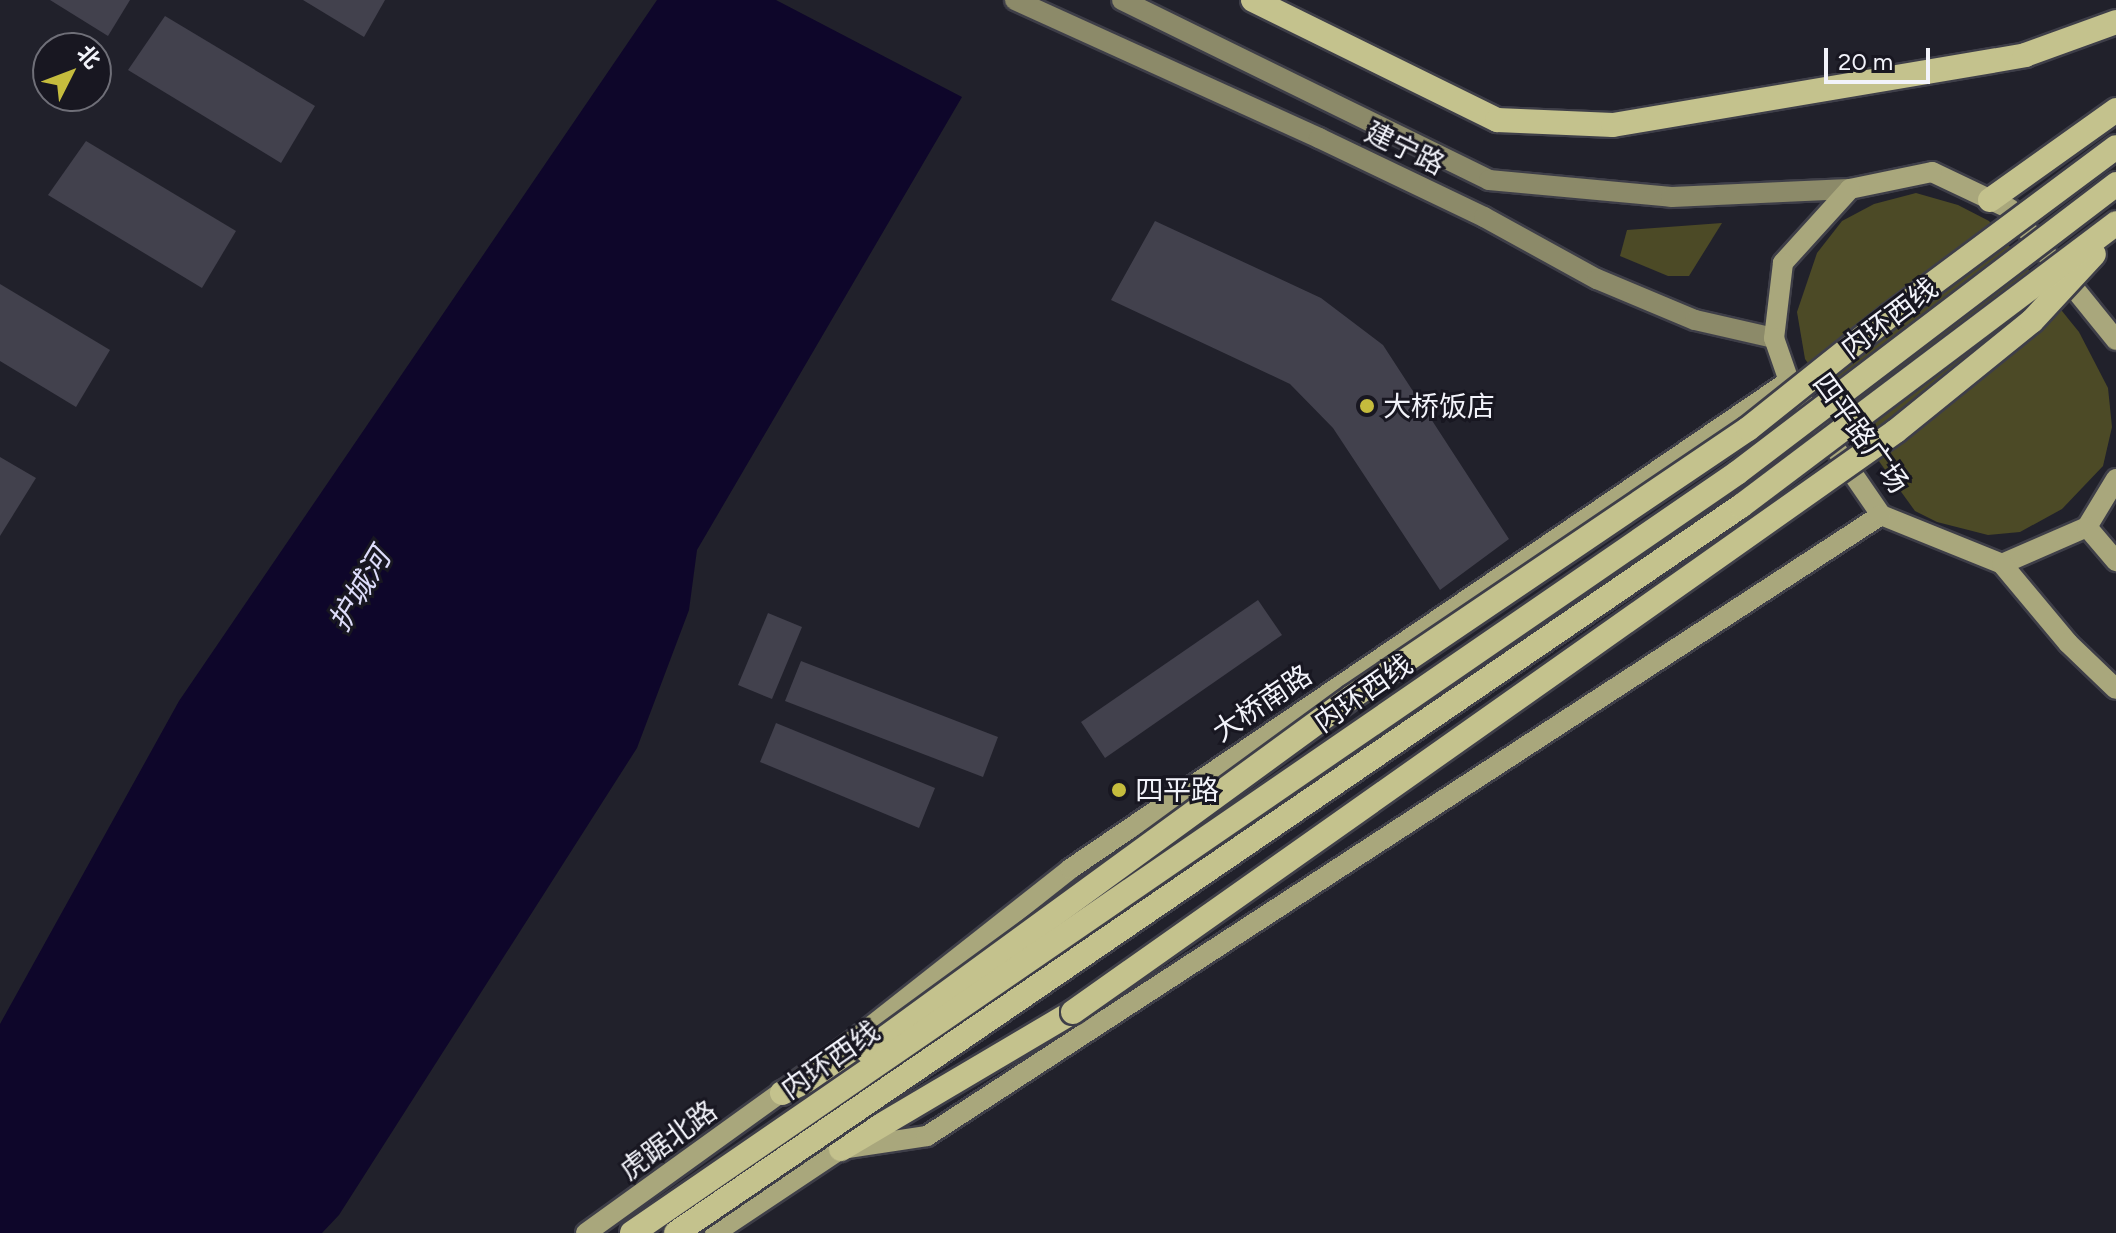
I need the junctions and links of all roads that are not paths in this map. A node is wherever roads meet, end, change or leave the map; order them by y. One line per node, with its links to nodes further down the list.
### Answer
1 (1122, 0): 8 (main road, 建宁路)
2 (1253, 0): 4 (highway)
3 (1025, 2): 12 (main road, 建宁路)
4 (2116, 22)
5 (2116, 110): 9 (highway)
6 (2116, 147): 21 (highway, bridge)
7 (2116, 184): 24 (highway, 内环西线, bridge)
8 (1850, 189): 9 (main road); 12 (main road, 四平路广场)
9 (1990, 200): 13 (main road)
10 (2116, 223): 25 (highway, 内环西线, bridge)
11 (2116, 231): 22 (highway, bridge)
12 (1774, 338): 14 (main road, 四平路广场)
13 (2116, 340)
14 (1789, 381): 16 (main road, 四平路广场); 21 (main road, 大桥南路)
15 (2116, 479): 17 (main road)
16 (1881, 515): 19 (main road, 四平路广场); 22 (main road)
17 (2087, 527): 18 (main road); 19 (main road)
18 (2116, 561)
19 (2002, 564): 20 (main road)
20 (2116, 689)
21 (782, 1093): 23 (main road, 虎踞北路)
22 (841, 1149): 26 (main road)
23 (586, 1233)
24 (632, 1233)
25 (676, 1233)
26 (715, 1233)

